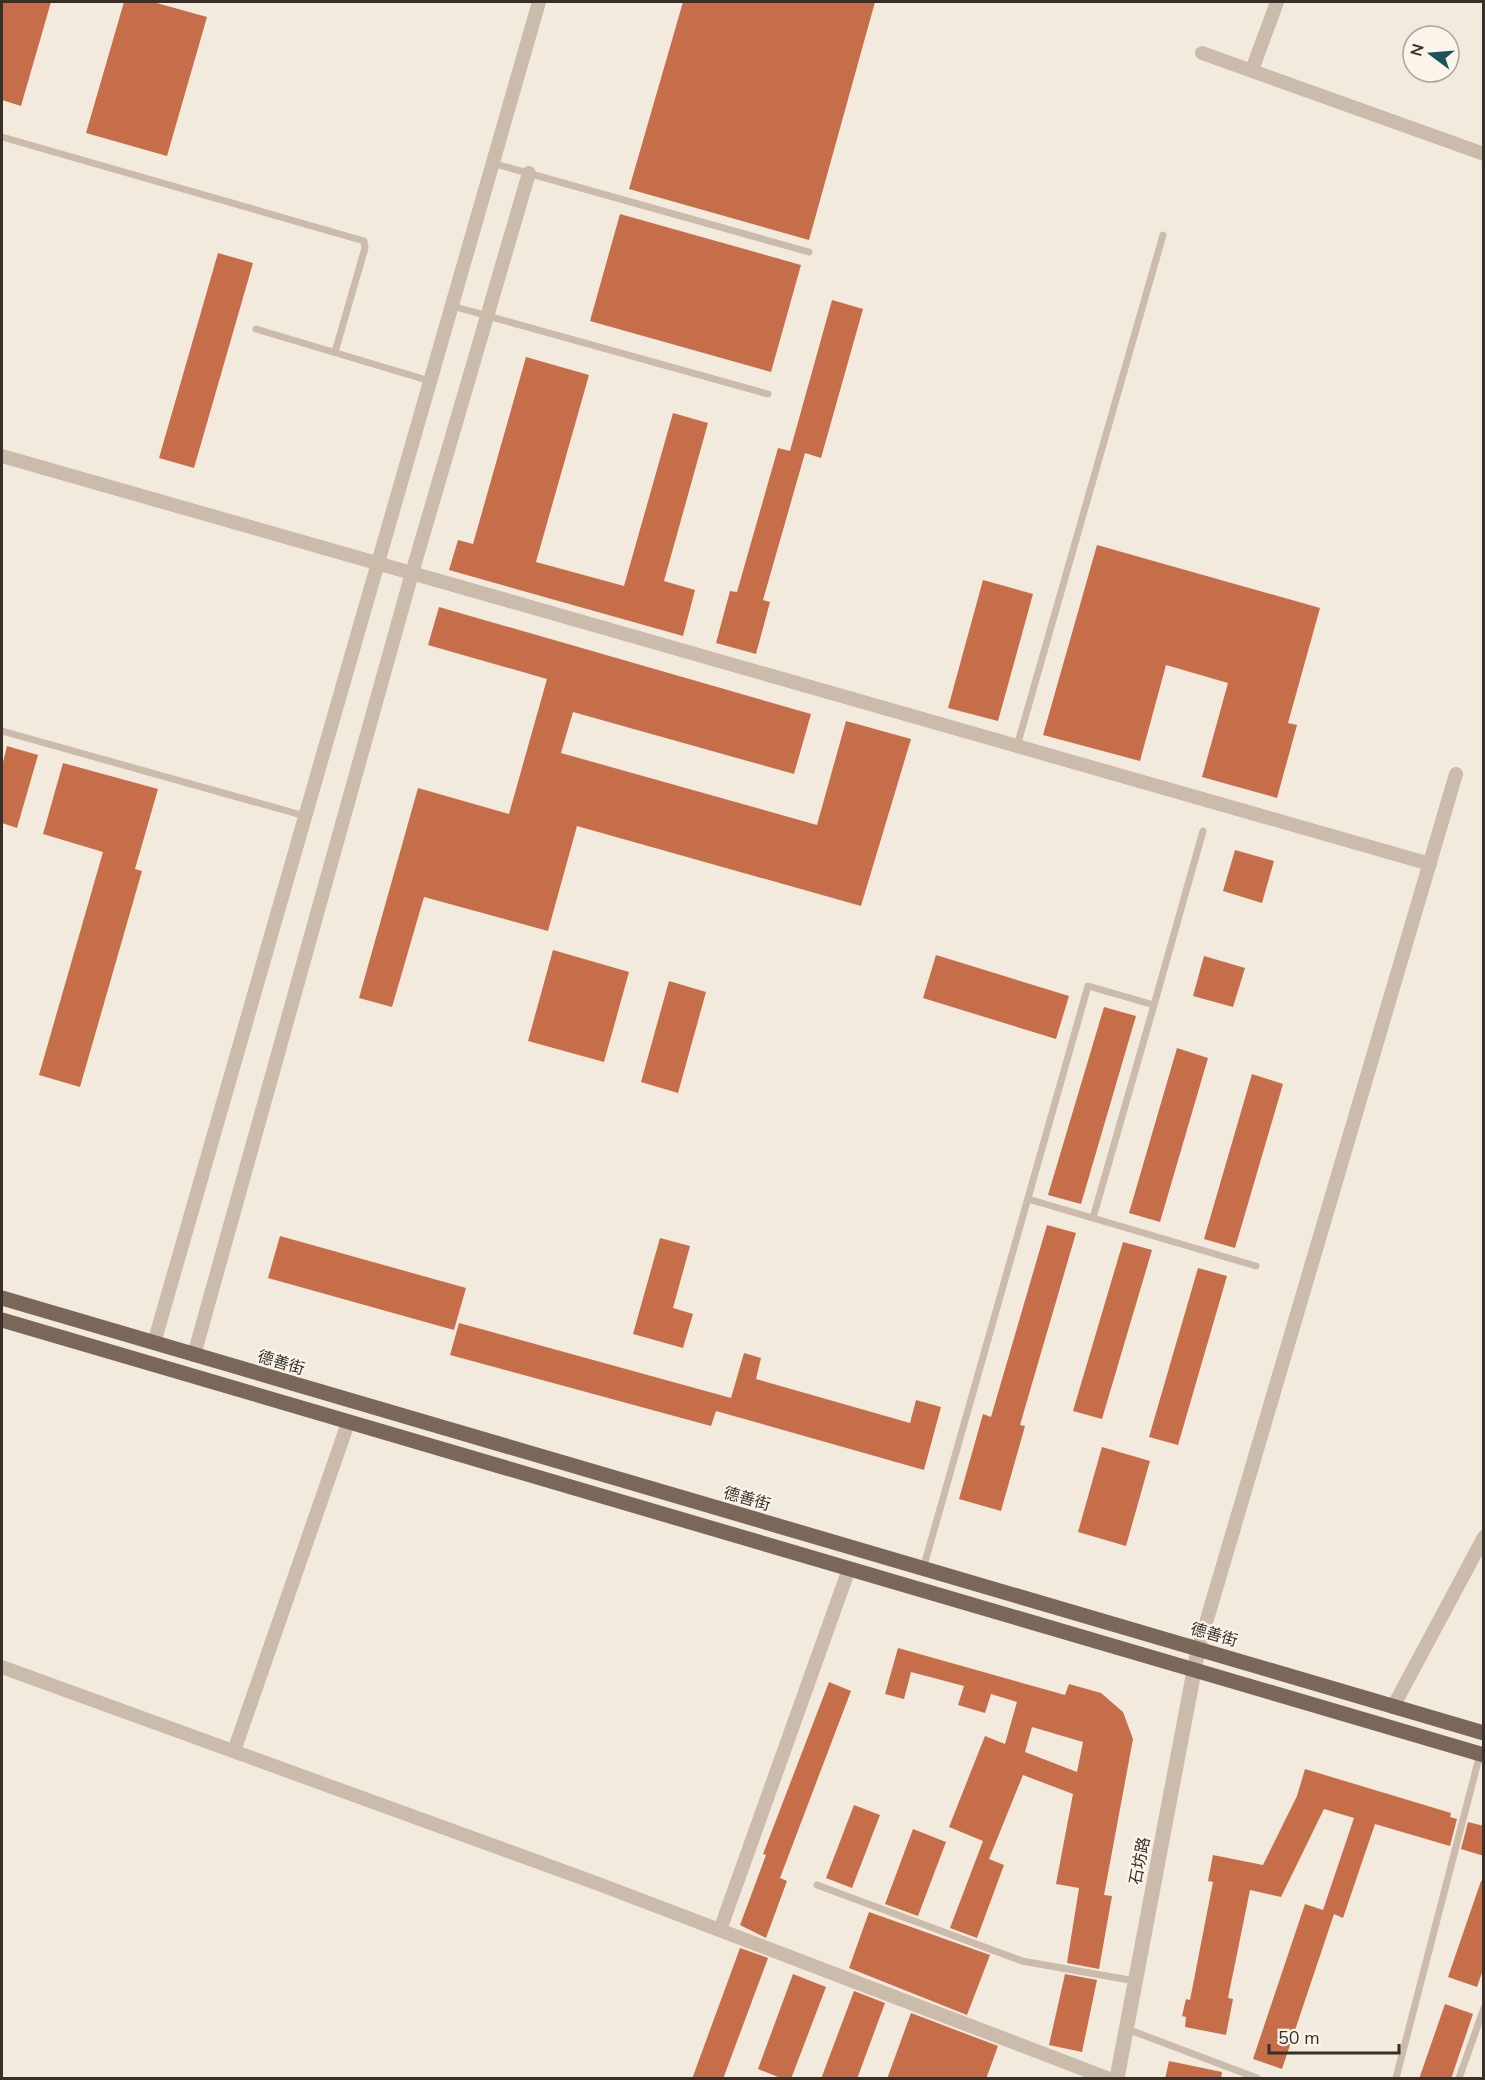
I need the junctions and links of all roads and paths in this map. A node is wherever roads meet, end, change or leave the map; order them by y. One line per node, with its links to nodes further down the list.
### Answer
1 (539, 2): 7 (street)
2 (1276, 2): 4 (street)
3 (1202, 52): 4 (street)
4 (1252, 70): 6 (street)
5 (2, 137): 14 (lane)
6 (1484, 154)
7 (492, 163): 8 (lane); 11 (street)
8 (529, 173): 10 (lane); 12 (street)
9 (1163, 235): 21 (lane)
10 (809, 252)
11 (452, 306): 12 (lane); 15 (street)
12 (488, 316): 16 (lane); 19 (street)
13 (256, 328): 14 (lane)
14 (335, 352): 15 (lane)
15 (430, 381): 18 (street)
16 (768, 394)
17 (2, 456): 18 (street)
18 (377, 563): 19 (street); 23 (street)
19 (412, 573): 21 (street); 33 (street)
20 (2, 731): 23 (lane)
21 (1017, 746): 25 (street)
22 (1456, 774): 25 (street)
23 (305, 816): 32 (street)
24 (1203, 831): 26 (lane)
25 (1430, 864): 38 (street)
26 (1154, 1005): 27 (lane); 28 (lane)
27 (1028, 1199): 28 (lane); 37 (lane)
28 (1093, 1218): 29 (lane)
29 (1256, 1266)
30 (2, 1298): 32 (main road, 德善街)
31 (2, 1320): 34 (main road)
32 (154, 1343): 33 (main road, 德善街)
33 (194, 1355): 37 (main road, 德善街)
34 (348, 1423): 36 (main road); 43 (street)
35 (1484, 1537): 41 (street)
36 (849, 1569): 40 (main road); 46 (street)
37 (922, 1569): 38 (main road, 德善街)
38 (1198, 1650): 40 (street, 石坊路); 41 (main road, 德善街)
39 (2, 1667): 43 (street)
40 (1194, 1670): 44 (main road); 47 (street, 石坊路)
41 (1393, 1707): 42 (main road, 德善街)
42 (1484, 1733)
43 (234, 1751): 46 (street)
44 (1482, 1754): 53 (lane)
45 (817, 1885): 47 (lane)
46 (720, 1930): 50 (street)
47 (1136, 1982): 49 (street, 石坊路)
48 (1484, 2008): 54 (lane)
49 (1127, 2029): 51 (street, 石坊路); 52 (lane)
50 (1107, 2079)
51 (1117, 2079)
52 (1257, 2079)
53 (1396, 2079)
54 (1459, 2079)

